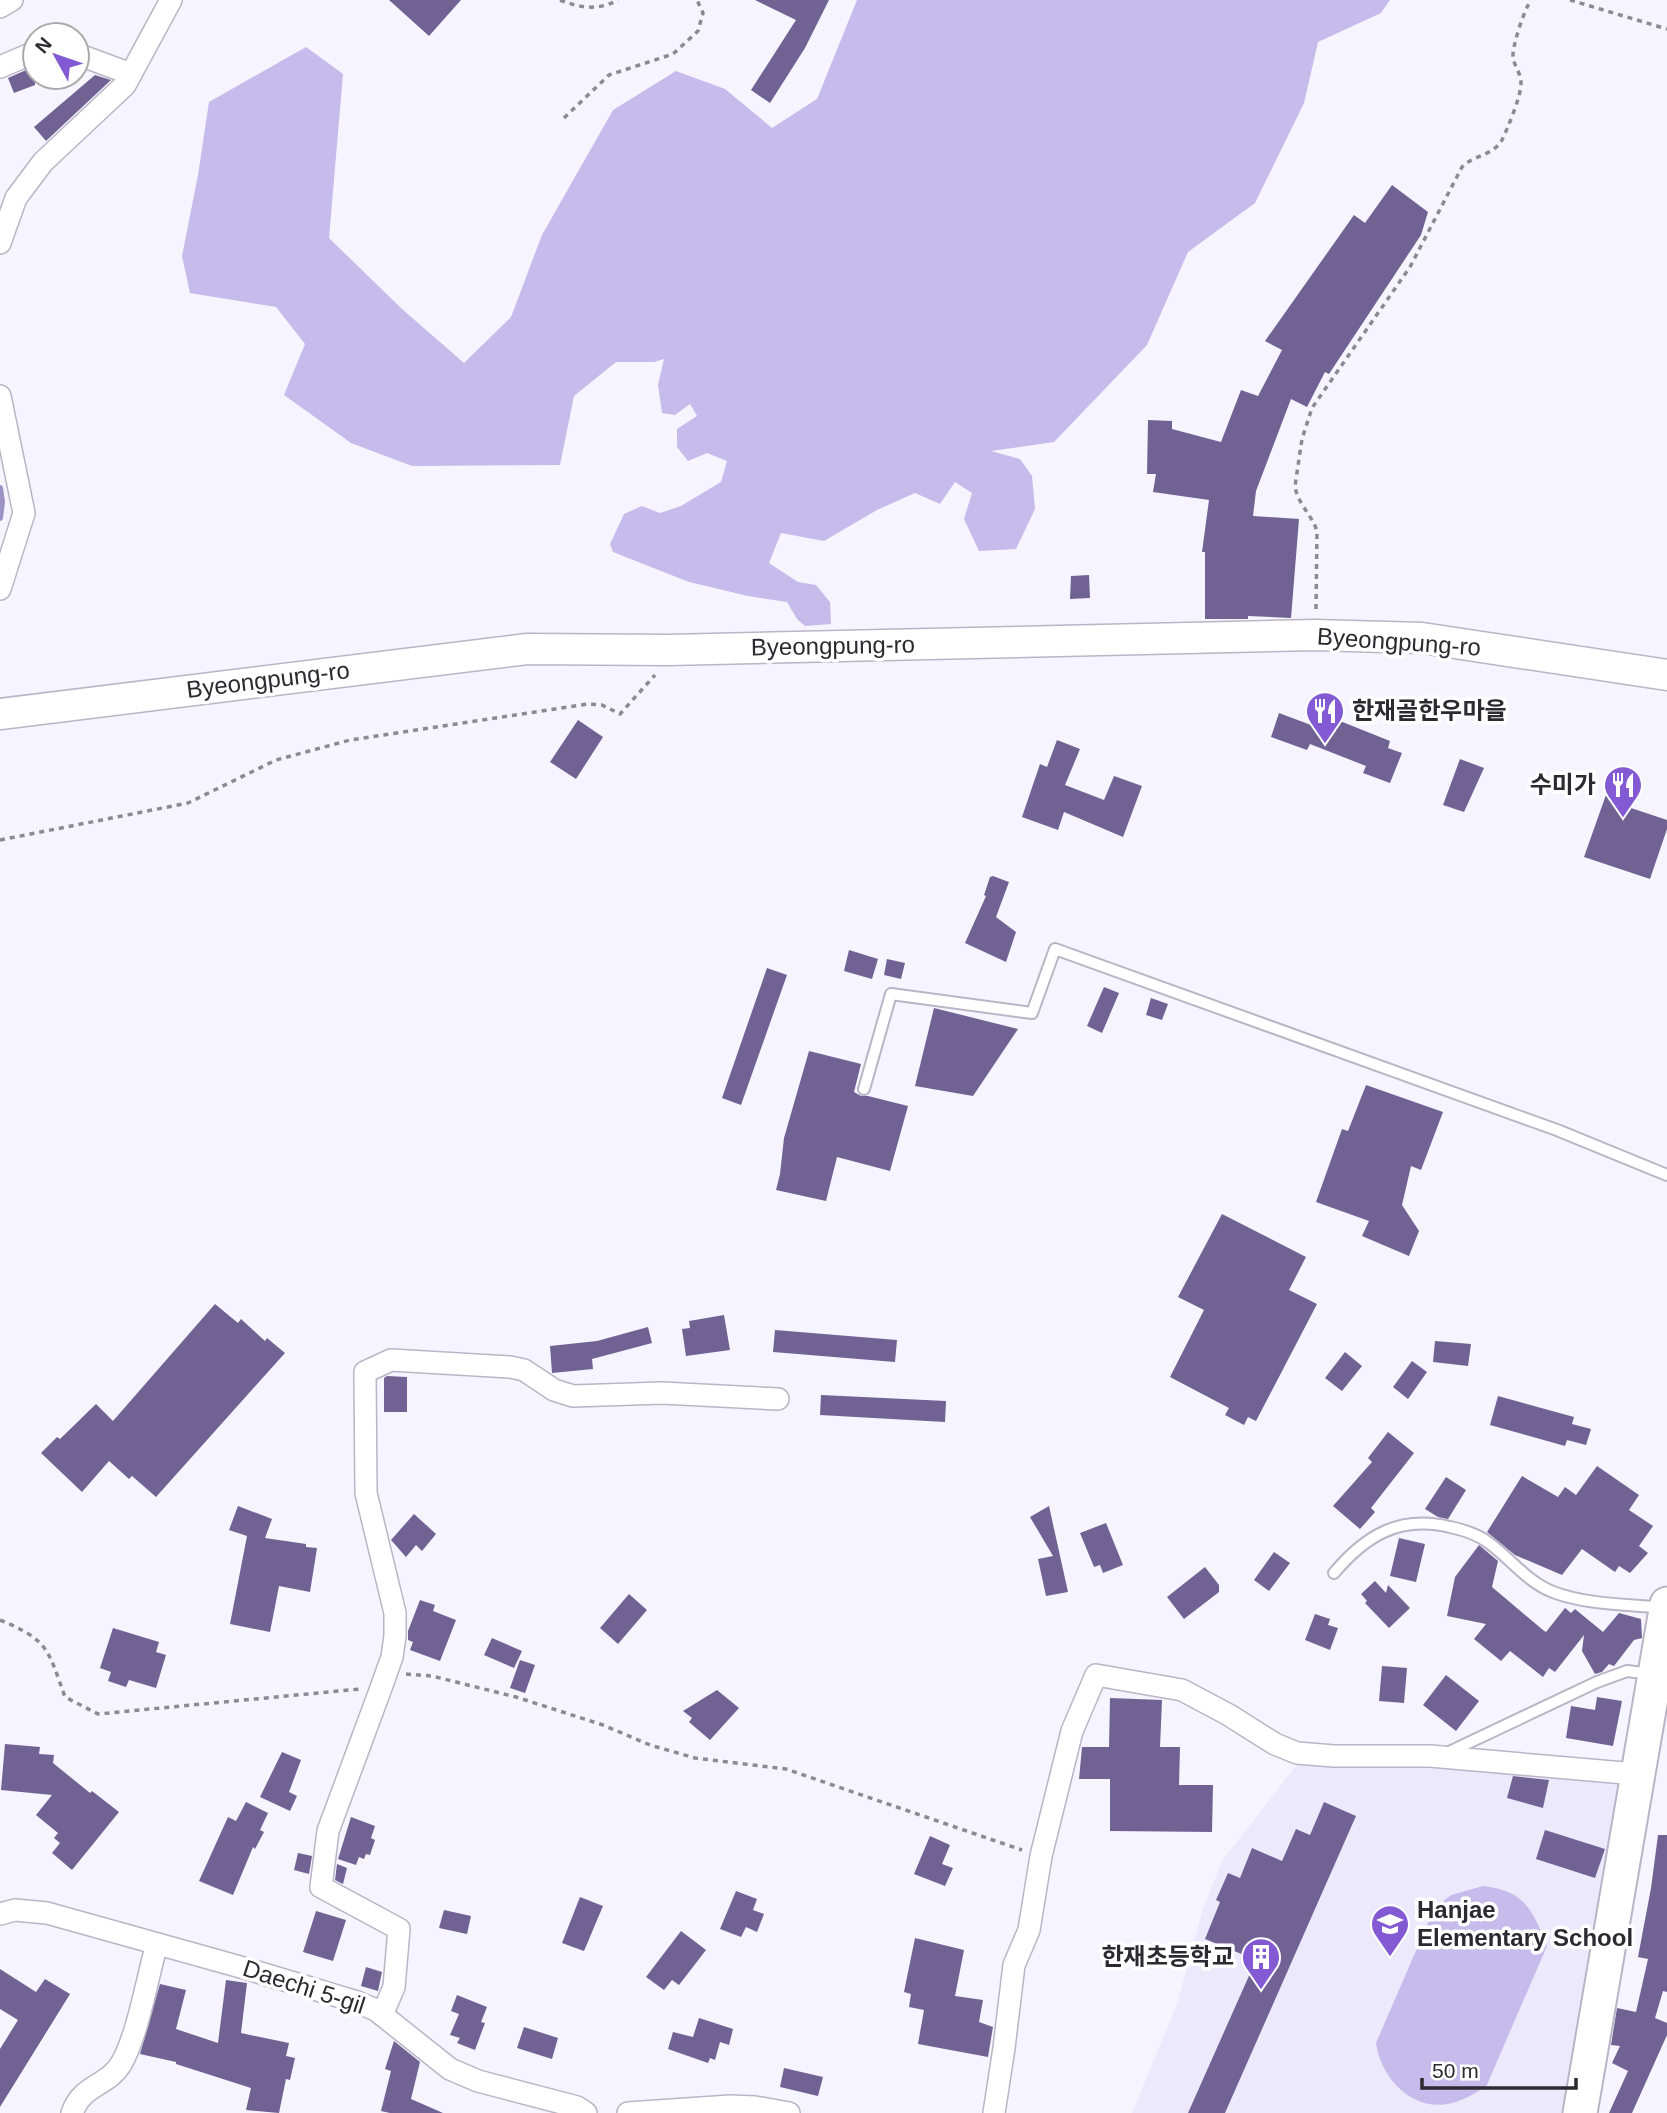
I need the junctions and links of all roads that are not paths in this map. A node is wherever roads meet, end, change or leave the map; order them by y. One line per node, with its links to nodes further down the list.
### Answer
1 (12, 0): 3 (street)
2 (171, 0): 7 (street)
3 (0, 6)
4 (21, 58): 6 (street)
5 (91, 59): 7 (street)
6 (0, 67)
7 (131, 74): 8 (street)
8 (0, 243)
9 (0, 396): 10 (street)
10 (0, 589)
11 (1667, 675): 12 (main road, Byeongpung-ro)
12 (0, 714)
13 (864, 1089): 14 (lane)
14 (1667, 1175)
15 (778, 1399): 23 (street)
16 (1334, 1573): 17 (lane)
17 (1666, 1615): 18 (main road)
18 (1654, 1675): 19 (lane); 20 (main road)
19 (1439, 1757): 20 (street); 28 (street)
20 (1636, 1774): 29 (main road)
21 (0, 1914): 22 (street, Daechi 5-gil)
22 (157, 1944): 23 (street, Daechi 5-gil); 24 (street)
23 (382, 2015): 25 (street, Daechi 5-gil)
24 (72, 2113)
25 (586, 2113)
26 (628, 2113): 27 (street)
27 (789, 2113)
28 (994, 2113)
29 (1580, 2113)

